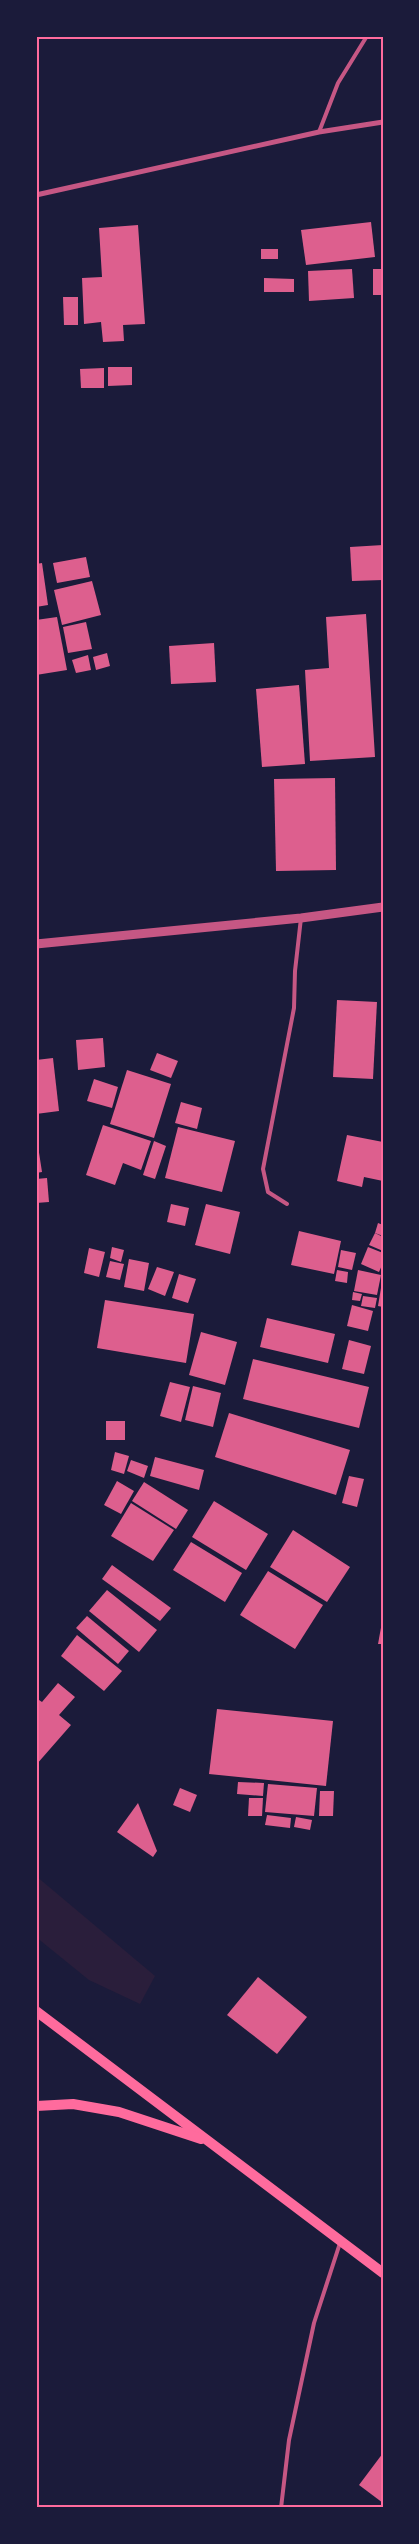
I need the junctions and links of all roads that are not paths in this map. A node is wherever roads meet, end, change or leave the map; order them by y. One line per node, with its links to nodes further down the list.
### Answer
1 (367, 36): 3 (lane)
2 (383, 122): 3 (street)
3 (319, 132): 4 (street)
4 (36, 195)
5 (383, 907): 6 (street)
6 (302, 918): 7 (street); 8 (lane)
7 (36, 944)
8 (287, 1204)
9 (36, 2011): 11 (main road)
10 (36, 2106): 11 (main road)
11 (209, 2142): 12 (main road)
12 (340, 2241): 13 (main road); 14 (lane)
13 (383, 2273)
14 (281, 2508)

